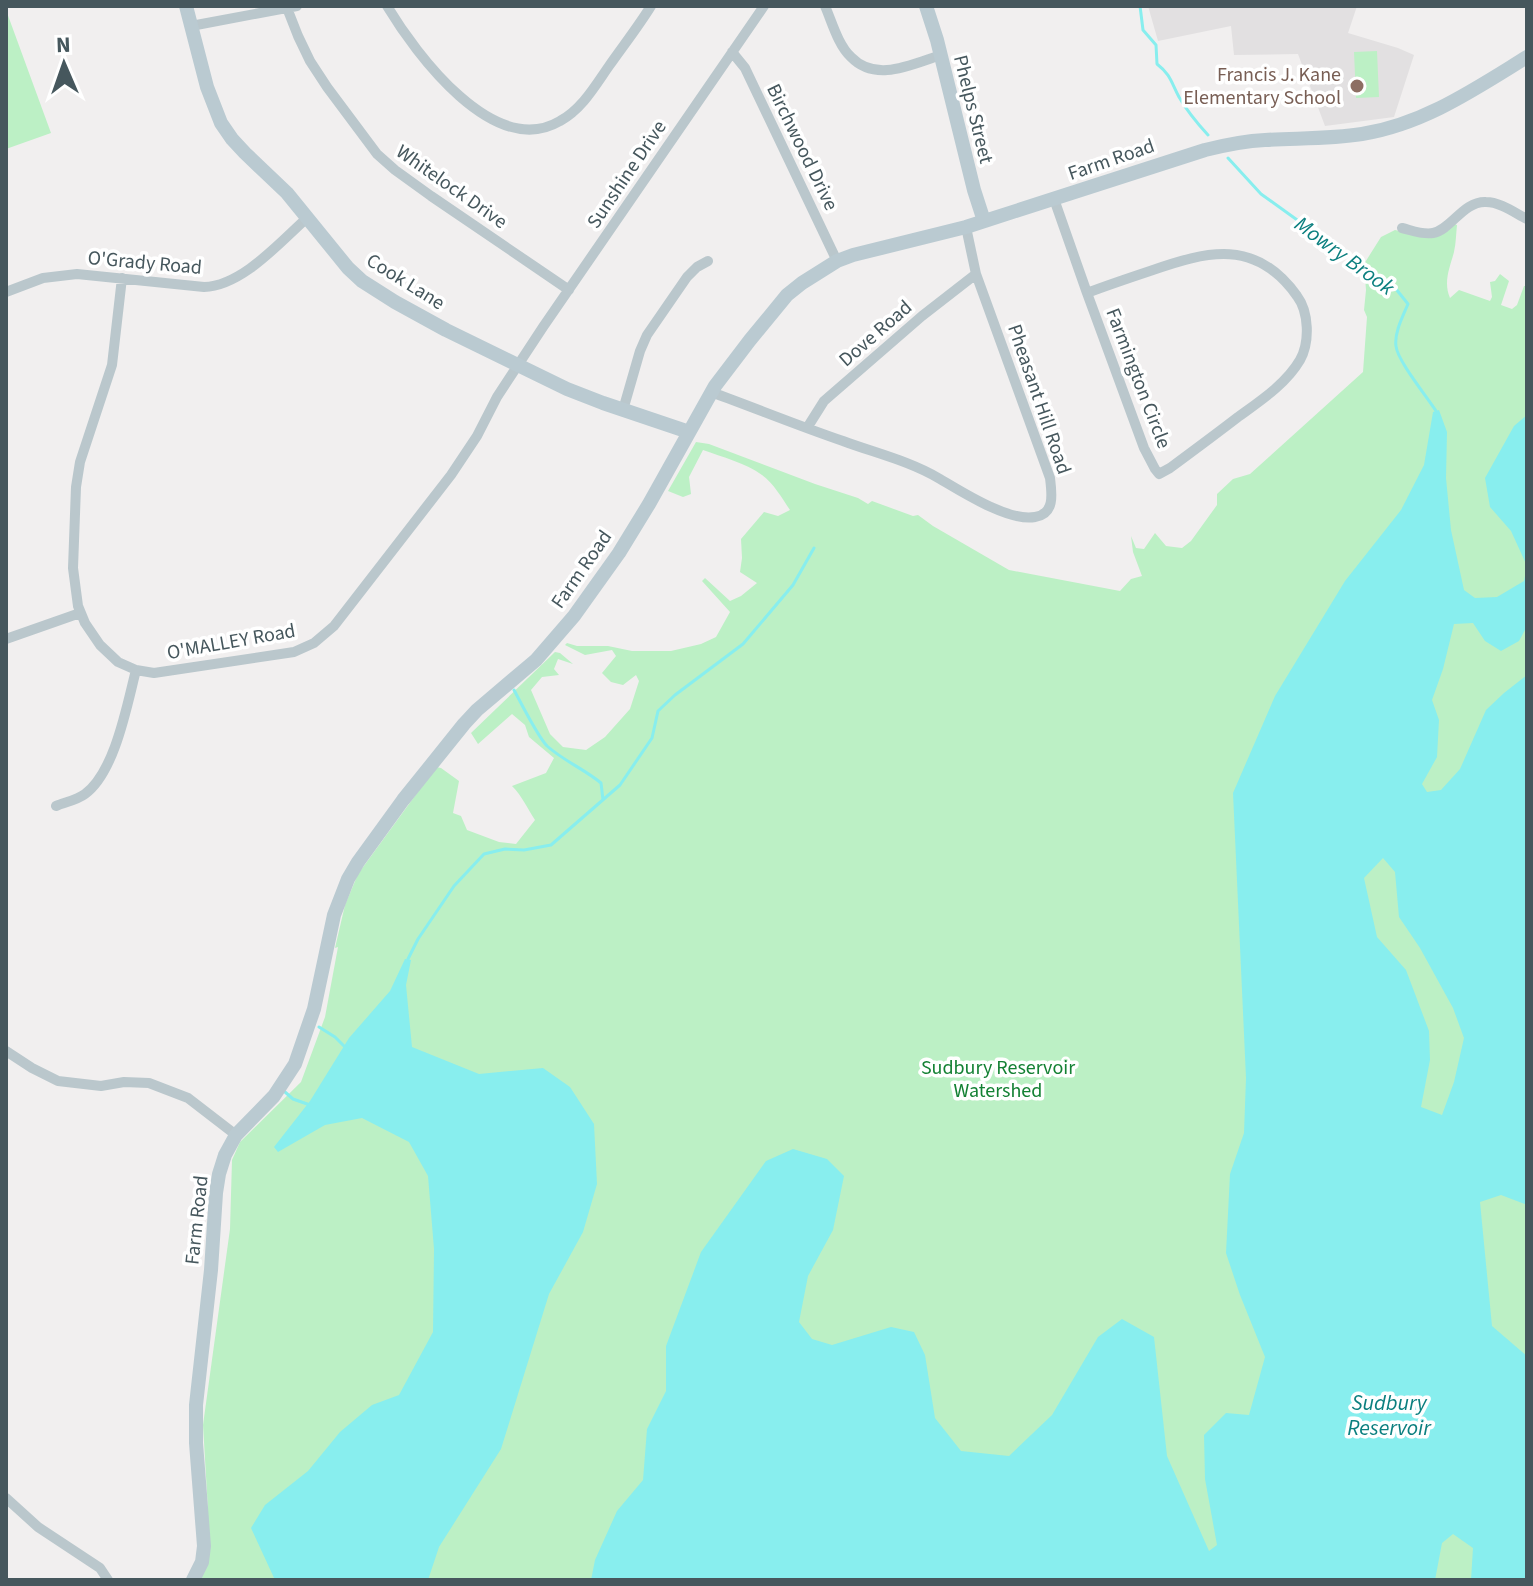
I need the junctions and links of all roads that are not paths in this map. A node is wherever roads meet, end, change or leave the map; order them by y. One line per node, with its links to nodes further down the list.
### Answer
1 (186, 6): 8 (street, Cook Lane)
2 (387, 6): 3 (street)
3 (651, 6)
4 (764, 6): 9 (street, Sunshine Drive)
5 (825, 6): 10 (street)
6 (926, 6): 10 (street, Phelps Street)
7 (292, 7): 8 (street); 22 (street, Whitelock Drive)
8 (191, 26): 13 (street, Cook Lane)
9 (732, 52): 19 (street, Birchwood Drive); 22 (street, Sunshine Drive)
10 (941, 55): 15 (street, Phelps Street)
11 (1527, 57): 12 (street, Farm Road)
12 (1054, 199): 15 (street, Farm Road); 24 (street, Farmington Circle)
13 (307, 218): 21 (street, O'Grady Road); 25 (street, Cook Lane)
14 (1527, 219): 17 (street)
15 (984, 221): 16 (street, Farm Road)
16 (966, 227): 19 (street, Farm Road); 20 (street, Pheasant Hill Road)
17 (1402, 228)
18 (708, 261): 27 (street)
19 (837, 261): 26 (street, Farm Road)
20 (976, 274): 28 (street, Dove Road); 28 (street, Pheasant Hill Road)
21 (122, 278): 23 (street, O'Grady Road); 30 (street)
22 (569, 290): 25 (street, Sunshine Drive)
23 (6, 292)
24 (1087, 293): 24 (street, Farmington Circle)
25 (519, 364): 27 (street, Cook Lane); 32 (street, O'MALLEY Road)
26 (711, 392): 28 (street, Pheasant Hill Road); 29 (street, Farm Road)
27 (623, 410): 29 (street, Cook Lane)
28 (807, 428)
29 (689, 432): 35 (street, Farm Road)
30 (80, 613): 31 (street); 32 (street)
31 (6, 639)
32 (136, 670): 33 (street)
33 (56, 806)
34 (6, 1051): 35 (street)
35 (236, 1135): 38 (street, Farm Road)
36 (6, 1498): 37 (street)
37 (108, 1580)
38 (193, 1580)

